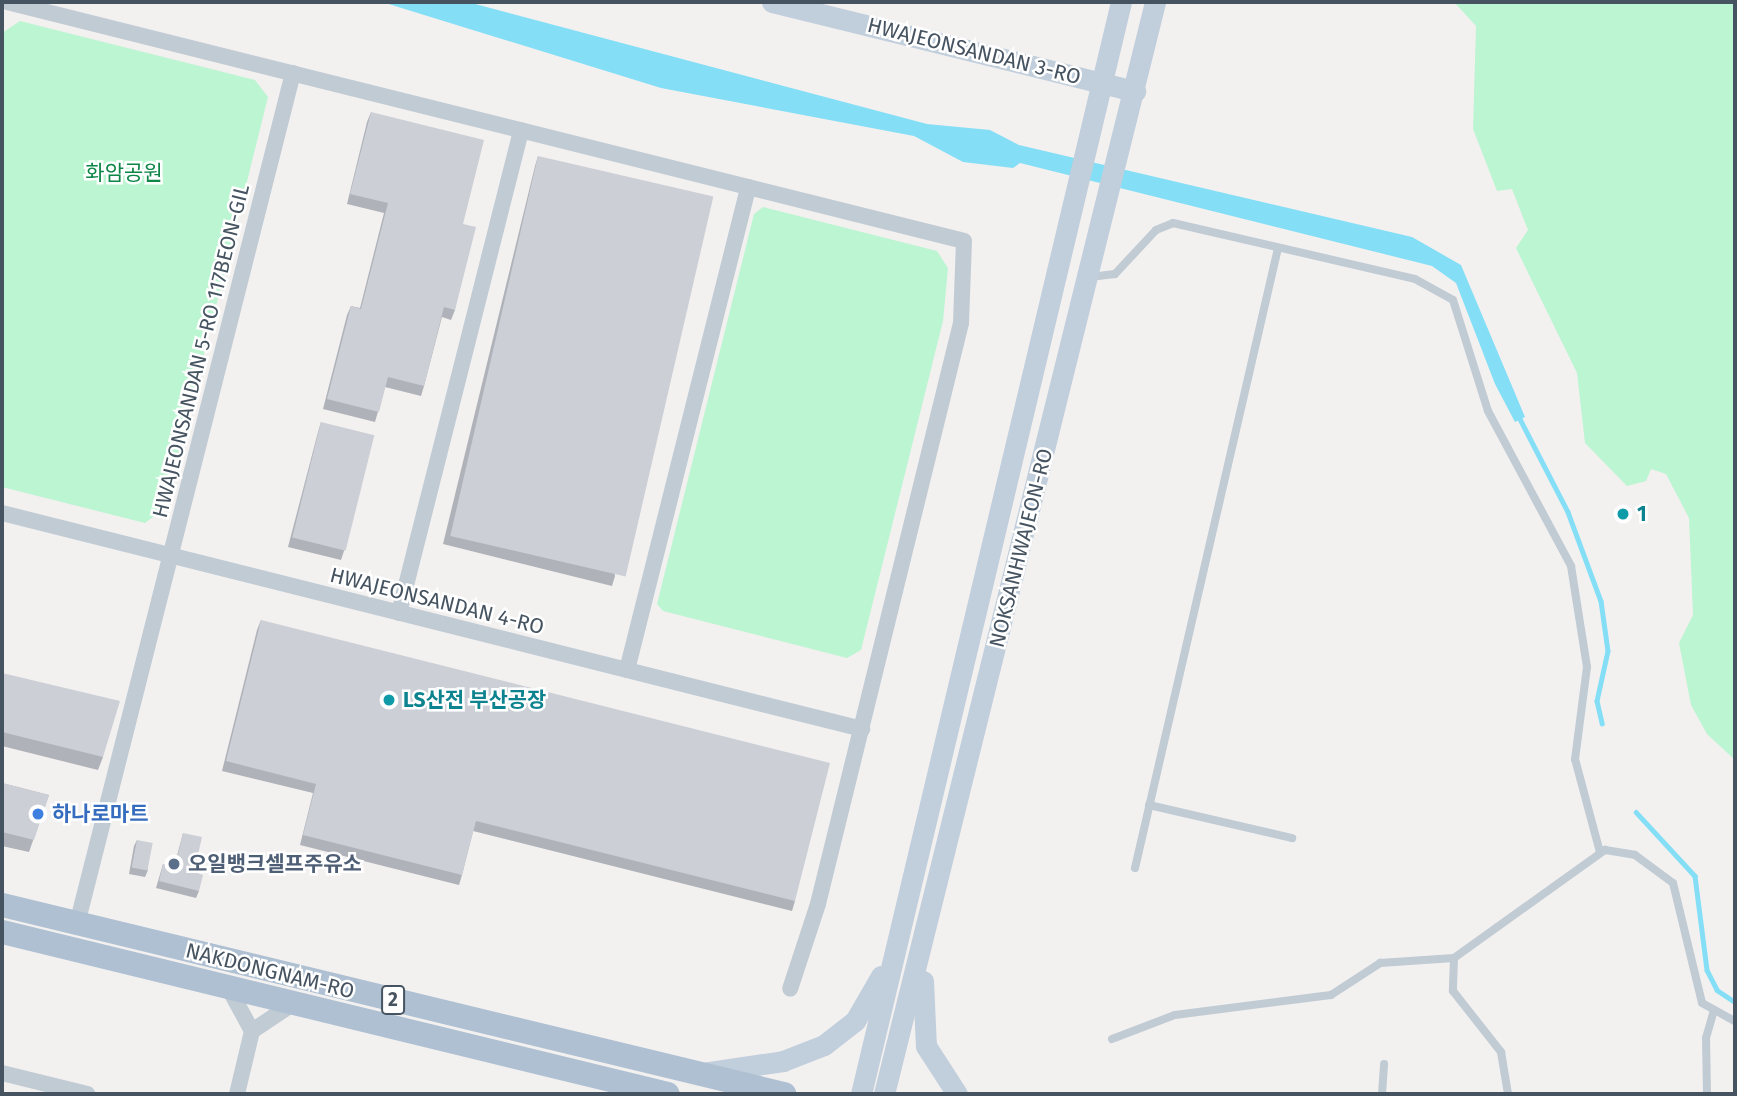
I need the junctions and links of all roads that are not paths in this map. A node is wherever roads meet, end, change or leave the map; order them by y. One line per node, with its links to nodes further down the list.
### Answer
1 (7, 2): 5 (street)
2 (772, 2): 6 (main road, HWAJEONSANDAN 3-RO)
3 (1121, 2): 6 (main road, NOKSANHWAJEON-RO)
4 (1155, 2): 7 (main road, NOKSANHWAJEON-RO)
5 (293, 73): 8 (street); 13 (street, HWAJEONSANDAN 5-RO 117BEON-GIL)
6 (1101, 82): 7 (main road, HWAJEONSANDAN 3-RO); 25 (main road, NOKSANHWAJEON-RO)
7 (1135, 91): 11 (main road, NOKSANHWAJEON-RO)
8 (521, 130): 9 (street); 14 (street)
9 (748, 187): 15 (street); 16 (street)
10 (1278, 248): 11 (lane); 17 (lane); 19 (lane)
11 (1090, 277): 22 (main road, NOKSANHWAJEON-RO)
12 (2, 513): 13 (street, HWAJEONSANDAN 4-RO)
13 (171, 555): 14 (street, HWAJEONSANDAN 4-RO); 23 (street, HWAJEONSANDAN 5-RO 117BEON-GIL)
14 (399, 613): 15 (street, HWAJEONSANDAN 4-RO)
15 (626, 670): 16 (street, HWAJEONSANDAN 4-RO)
16 (862, 729): 28 (street)
17 (1149, 805): 18 (lane); 20 (lane)
18 (1292, 838)
19 (1600, 852): 26 (lane); 30 (lane)
20 (1135, 868)
21 (2, 905): 23 (main road, NAKDONGNAM-RO / 2)
22 (930, 911): 42 (main road, NOKSANHWAJEON-RO); 43 (main road)
23 (77, 924): 36 (main road, NAKDONGNAM-RO / 2)
24 (2, 932): 27 (main road, NAKDONGNAM-RO / 2)
25 (894, 949): 36 (main road); 41 (main road, NOKSANHWAJEON-RO)
26 (1454, 958): 33 (lane); 45 (lane)
27 (228, 987): 29 (main road, NAKDONGNAM-RO / 2); 32 (street)
28 (790, 989)
29 (294, 1003): 32 (street); 39 (main road, NAKDONGNAM-RO / 2)
30 (1713, 1014): 31 (lane); 46 (lane)
31 (1735, 1021)
32 (252, 1031): 38 (street)
33 (1112, 1039)
34 (1384, 1065): 44 (lane)
35 (2, 1073): 37 (street)
36 (698, 1074): 40 (main road, NAKDONGNAM-RO / 2)
37 (87, 1094)
38 (237, 1094)
39 (668, 1094)
40 (784, 1094)
41 (861, 1094)
42 (884, 1094)
43 (957, 1094)
44 (1382, 1094)
45 (1508, 1094)
46 (1707, 1094)

